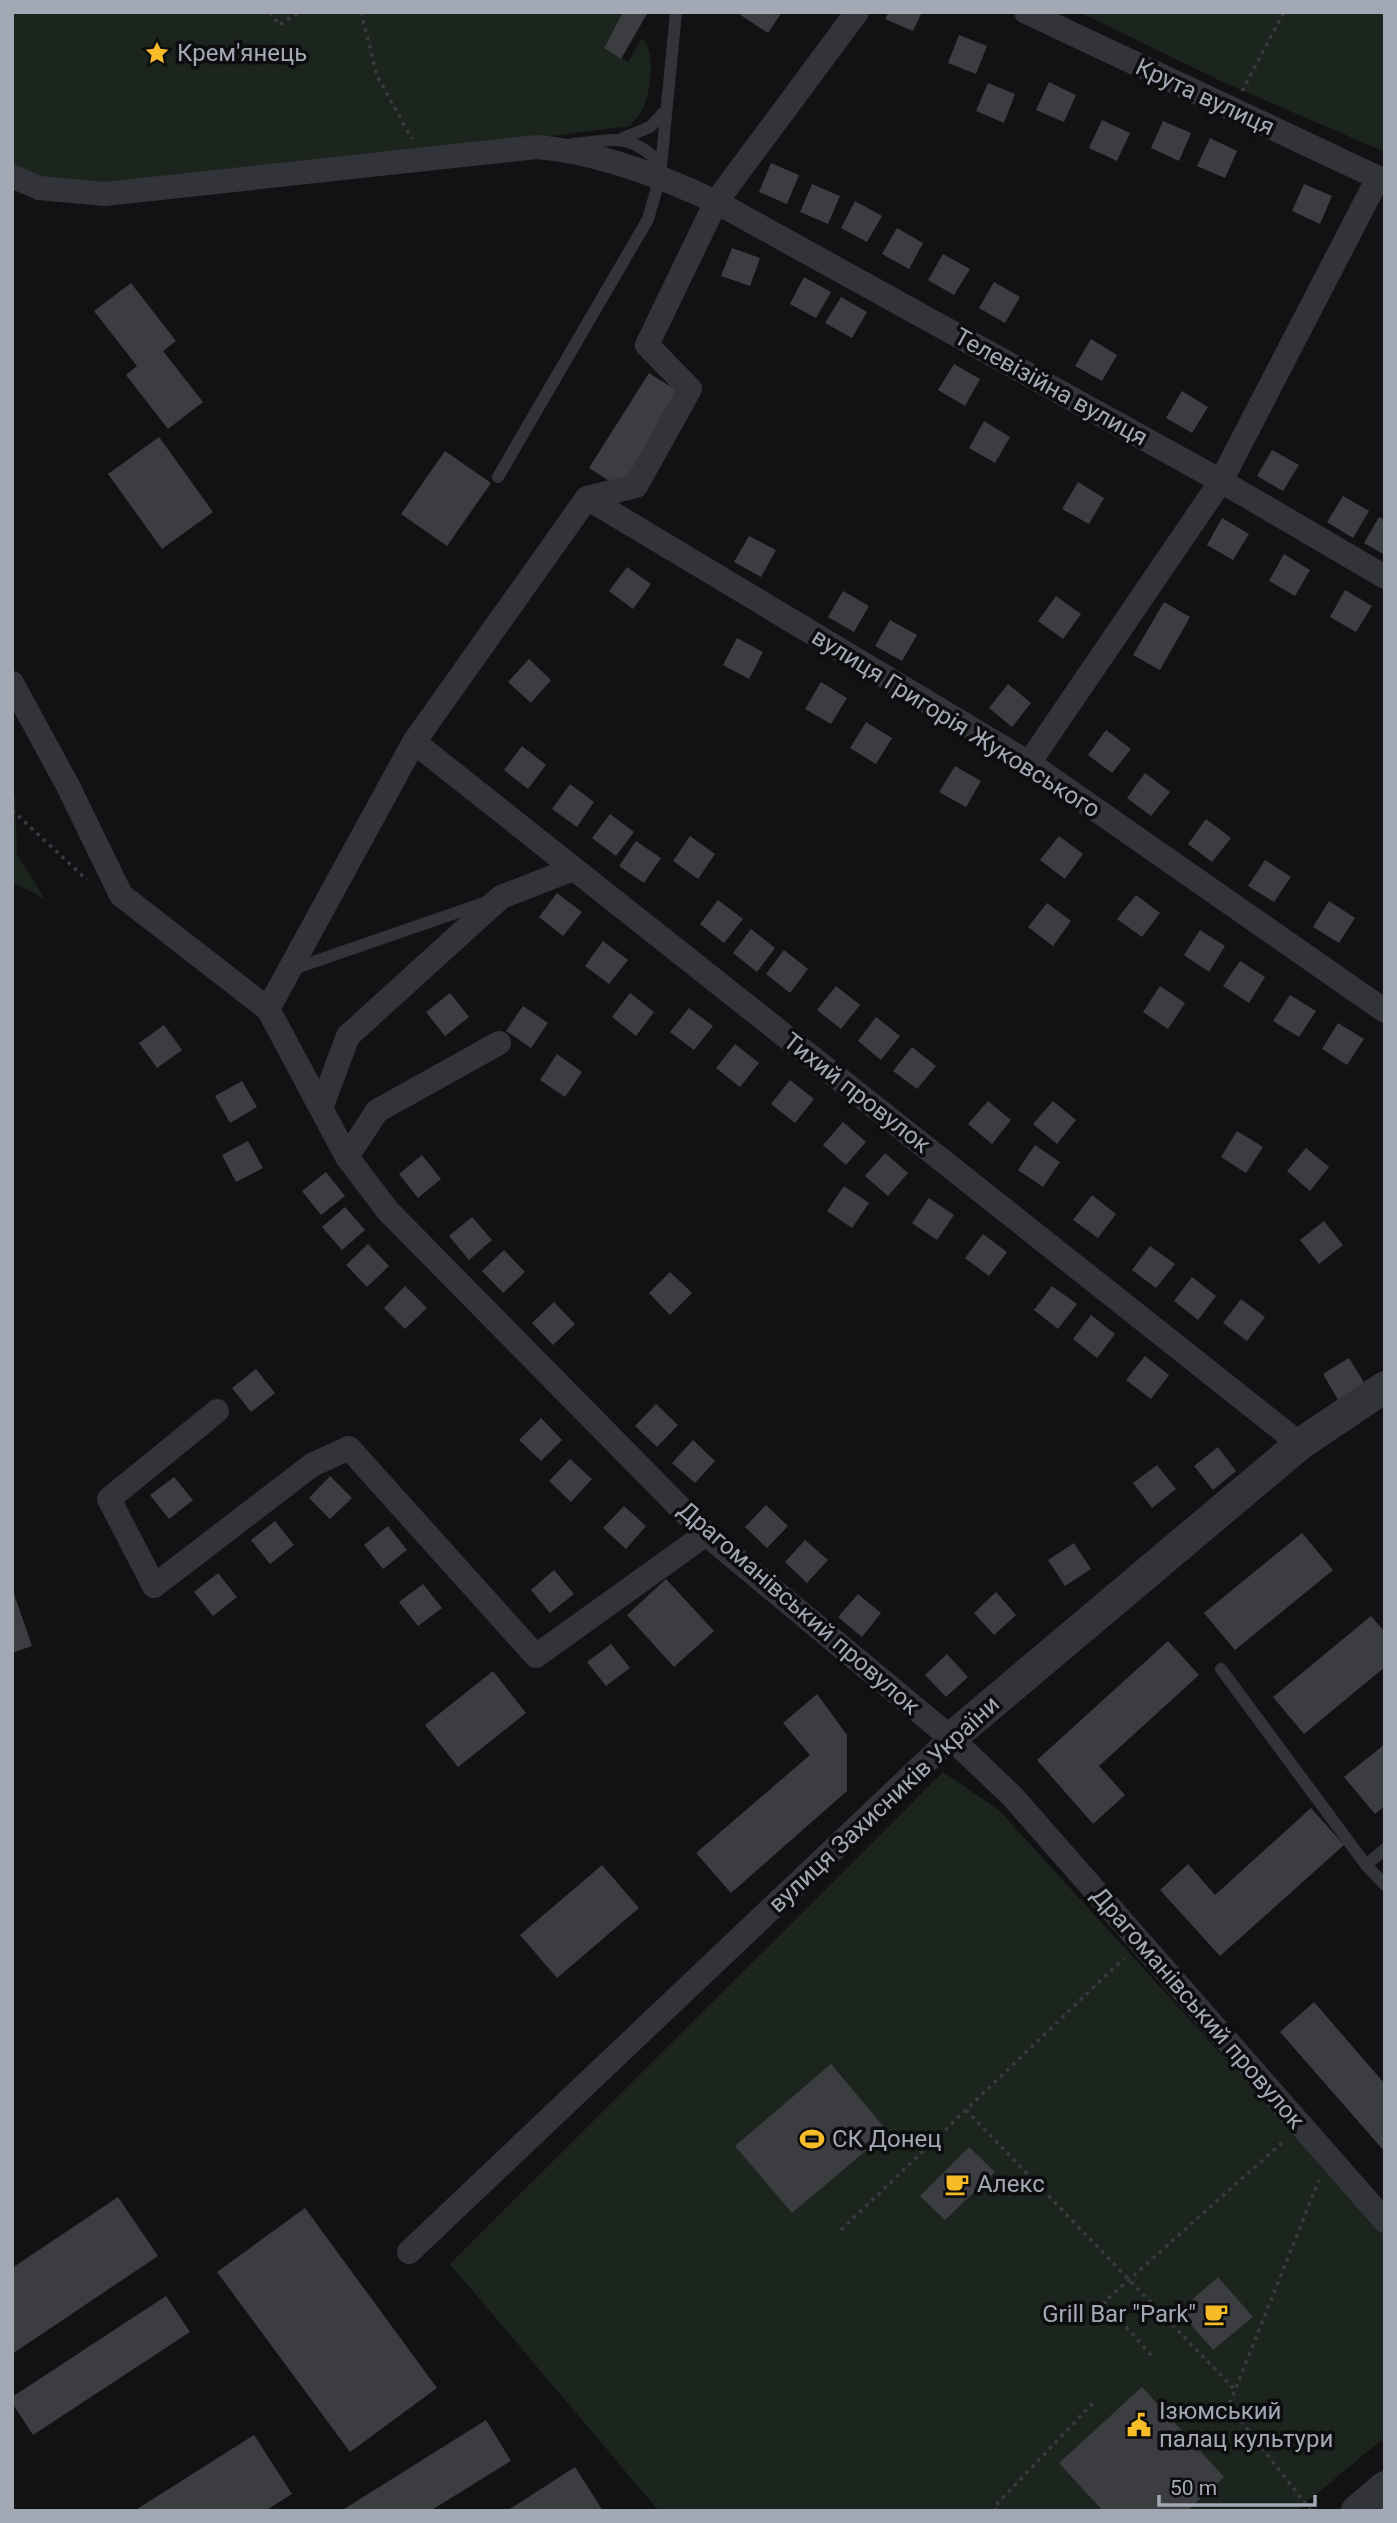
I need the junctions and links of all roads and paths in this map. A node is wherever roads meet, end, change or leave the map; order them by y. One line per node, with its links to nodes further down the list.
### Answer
1 (270, 12): 2 (path)
2 (299, 12)
3 (361, 12): 12 (path)
4 (676, 12): 9 (lane)
5 (856, 12): 16 (street)
6 (1026, 12): 8 (street, Крута вулиця)
7 (1284, 12): 8 (path)
8 (1232, 109): 15 (street, Крута вулиця)
9 (666, 110): 10 (lane); 13 (lane)
10 (619, 139): 11 (lane); 13 (lane)
11 (541, 148): 12 (street, Телевізійна вулиця); 13 (street, Телевізійна вулиця)
12 (424, 160): 14 (street, Телевізійна вулиця)
13 (660, 171): 16 (street, Телевізійна вулиця); 17 (lane)
14 (12, 176)
15 (1381, 179): 18 (street)
16 (716, 202): 18 (street, Телевізійна вулиця); 19 (street)
17 (498, 477)
18 (1221, 481): 20 (street, Телевізійна вулиця); 23 (street)
19 (587, 498): 22 (street); 23 (street, вулиця Григорія Жуковського)
20 (1385, 577)
21 (12, 683): 27 (street)
22 (414, 742): 24 (street, Тихий провулок); 26 (street)
23 (1029, 763): 28 (street, вулиця Григорія Жуковського)
24 (573, 869): 25 (street); 34 (street, Тихий провулок)
25 (501, 897): 26 (lane); 30 (street)
26 (289, 970): 27 (street)
27 (268, 1009): 30 (street, Драгоманівський провулок)
28 (1385, 1011)
29 (499, 1044): 31 (street)
30 (321, 1108): 31 (street, Драгоманівський провулок)
31 (347, 1157): 35 (street, Драгоманівський провулок)
32 (1385, 1387): 34 (street, вулиця Захисників України)
33 (217, 1411): 35 (street)
34 (1300, 1444): 37 (street, вулиця Захисників України)
35 (706, 1534): 37 (street, Драгоманівський провулок)
36 (1221, 1669): 39 (lane)
37 (951, 1738): 41 (street, Драгоманівський провулок); 47 (street, вулиця Захисників України)
38 (1385, 1849): 39 (lane)
39 (1366, 1865): 40 (lane)
40 (1385, 1885)
41 (1140, 1942): 42 (path); 43 (street, Драгоманівський провулок)
42 (966, 2110): 46 (path); 48 (path)
43 (1302, 2126): 44 (street, Драгоманівський провулок); 48 (path)
44 (1328, 2156): 45 (street, Драгоманівський провулок); 50 (path)
45 (1385, 2221)
46 (841, 2230)
47 (409, 2252)
48 (1129, 2280): 49 (path); 50 (path)
49 (1150, 2355)
50 (1235, 2390): 54 (path)
51 (1096, 2400): 53 (path)
52 (1385, 2487): 55 (street)
53 (997, 2511)
54 (1311, 2511)
55 (1357, 2511)

